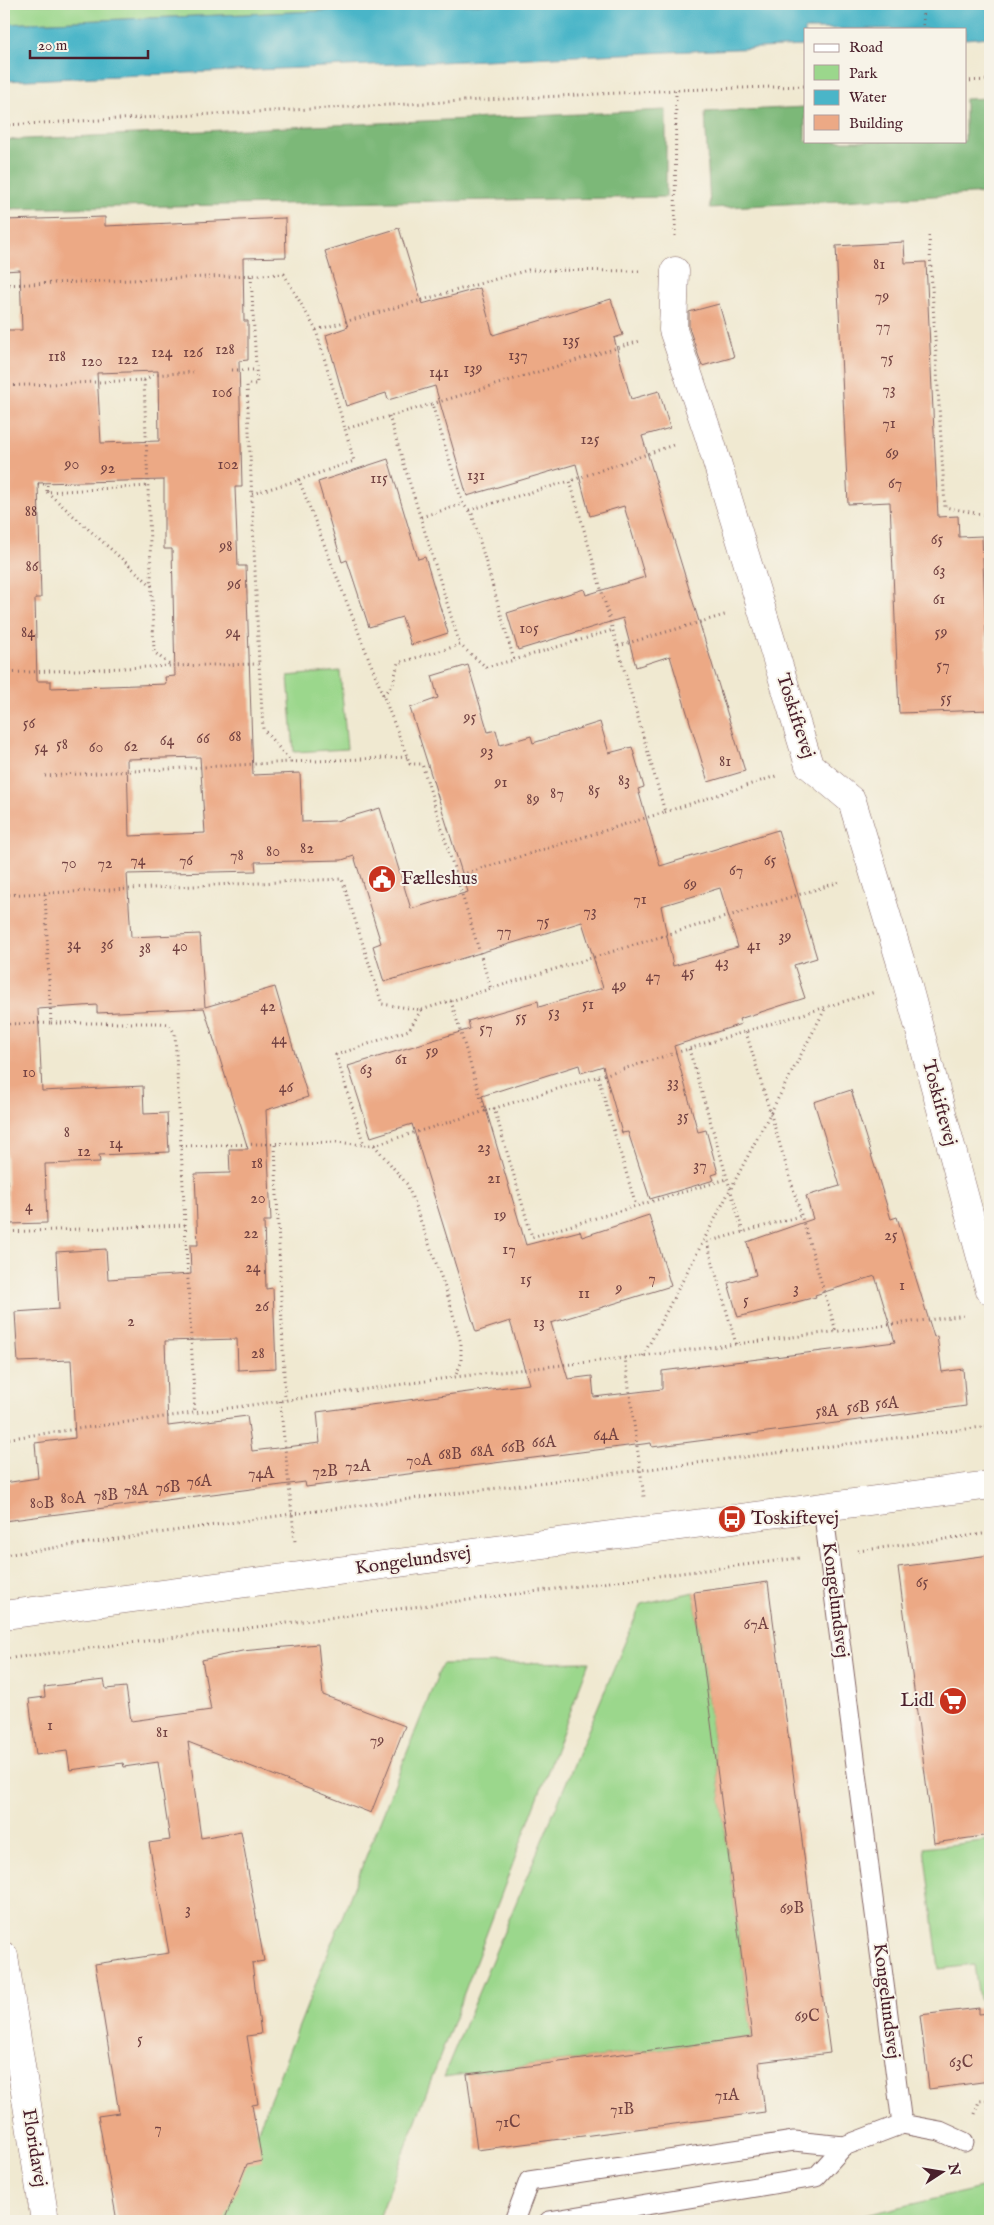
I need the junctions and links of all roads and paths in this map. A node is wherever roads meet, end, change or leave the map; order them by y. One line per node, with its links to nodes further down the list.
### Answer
1 (923, 4): 2 (path)
2 (923, 28)
3 (990, 80): 4 (path)
4 (966, 81)
5 (804, 86): 6 (path)
6 (676, 90): 7 (path); 9 (path)
7 (4, 125)
8 (929, 236): 31 (path)
9 (675, 271): 12 (path); 13 (street, Toskiftevej)
10 (251, 276): 11 (path); 12 (path); 15 (path)
11 (4, 285)
12 (316, 330): 21 (path)
13 (673, 330): 19 (path); 22 (street, Toskiftevej)
14 (232, 370): 15 (path)
15 (256, 370): 28 (path)
16 (192, 372): 17 (path)
17 (144, 380): 18 (path); 26 (path)
18 (4, 386)
19 (432, 404): 20 (path); 29 (path)
20 (389, 416): 21 (path); 32 (path)
21 (345, 429): 23 (path)
22 (708, 433): 24 (path); 34 (street, Toskiftevej)
23 (299, 480): 28 (path); 42 (path)
24 (570, 481): 30 (path); 35 (path)
25 (38, 484): 27 (path)
26 (148, 486): 27 (path); 33 (path)
27 (47, 492): 33 (path)
28 (252, 494): 39 (path)
29 (463, 504): 30 (path); 32 (path)
30 (469, 510): 38 (path)
31 (990, 516)
32 (421, 517): 36 (path)
33 (152, 586): 40 (path)
34 (760, 605): 37 (path); 45 (street, Toskiftevej)
35 (613, 630): 37 (path); 38 (path)
36 (460, 645): 38 (path); 42 (path)
37 (618, 646): 47 (path)
38 (514, 660)
39 (258, 664): 40 (path); 44 (path)
40 (171, 666): 41 (path)
41 (4, 673)
42 (384, 696): 43 (path)
43 (407, 757): 44 (path); 49 (path)
44 (291, 762): 46 (path)
45 (809, 765): 47 (path); 48 (street, Toskiftevej)
46 (45, 776)
47 (665, 812): 49 (path)
48 (873, 871): 52 (street, Toskiftevej); 53 (path)
49 (457, 876): 53 (path)
50 (45, 894): 51 (path); 56 (path); 57 (path)
51 (4, 895)
52 (906, 983): 55 (path); 78 (street, Toskiftevej)
53 (491, 989): 54 (path)
54 (451, 1001): 56 (path); 63 (path)
55 (826, 1007): 59 (path); 64 (path)
56 (421, 1010): 66 (path)
57 (51, 1023): 58 (path); 68 (path)
58 (4, 1024)
59 (746, 1032): 60 (path); 64 (path)
60 (689, 1049): 61 (path); 69 (path)
61 (598, 1077): 62 (path); 71 (path)
62 (494, 1108): 63 (path); 71 (path)
63 (485, 1112): 67 (path)
64 (770, 1114): 70 (path); 72 (path)
65 (276, 1145): 66 (path); 68 (path); 85 (path)
66 (364, 1145): 67 (path)
67 (374, 1145): 84 (path)
68 (181, 1146): 73 (path)
69 (727, 1179): 70 (path); 71 (path)
70 (730, 1189): 75 (path); 77 (path)
71 (636, 1206)
72 (800, 1216): 75 (path); 80 (path)
73 (186, 1225): 74 (path); 87 (path)
74 (4, 1232)
75 (743, 1232): 76 (path)
76 (707, 1242): 77 (path); 81 (path)
77 (702, 1244): 82 (path)
78 (990, 1290)
79 (971, 1314): 80 (path)
80 (836, 1331): 81 (path)
81 (736, 1344): 82 (path)
82 (643, 1356): 83 (path)
83 (625, 1358): 84 (path); 90 (path)
84 (455, 1377): 85 (path)
85 (286, 1400): 86 (path)
86 (280, 1401): 87 (path); 93 (path)
87 (195, 1413): 89 (path)
88 (990, 1426): 90 (path)
89 (4, 1439)
90 (641, 1471): 93 (path); 94 (path)
91 (990, 1485): 92 (street, Kongelundsvej)
92 (823, 1508): 94 (street, Kongelundsvej); 97 (lane, Kongelundsvej)
93 (292, 1514): 96 (path); 98 (path)
94 (649, 1530): 98 (street, Kongelundsvej)
95 (990, 1533): 97 (path)
96 (4, 1555)
97 (829, 1555): 100 (path); 103 (lane, Kongelundsvej)
98 (299, 1576): 99 (street, Kongelundsvej)
99 (4, 1615)
100 (4, 1659)
101 (4, 1956): 102 (street, Floridavej)
102 (14, 2091): 106 (street, Floridavej)
103 (902, 2124): 104 (lane); 105 (lane)
104 (964, 2142)
105 (844, 2146): 107 (lane); 108 (lane)
106 (46, 2221)
107 (514, 2221)
108 (549, 2221)

